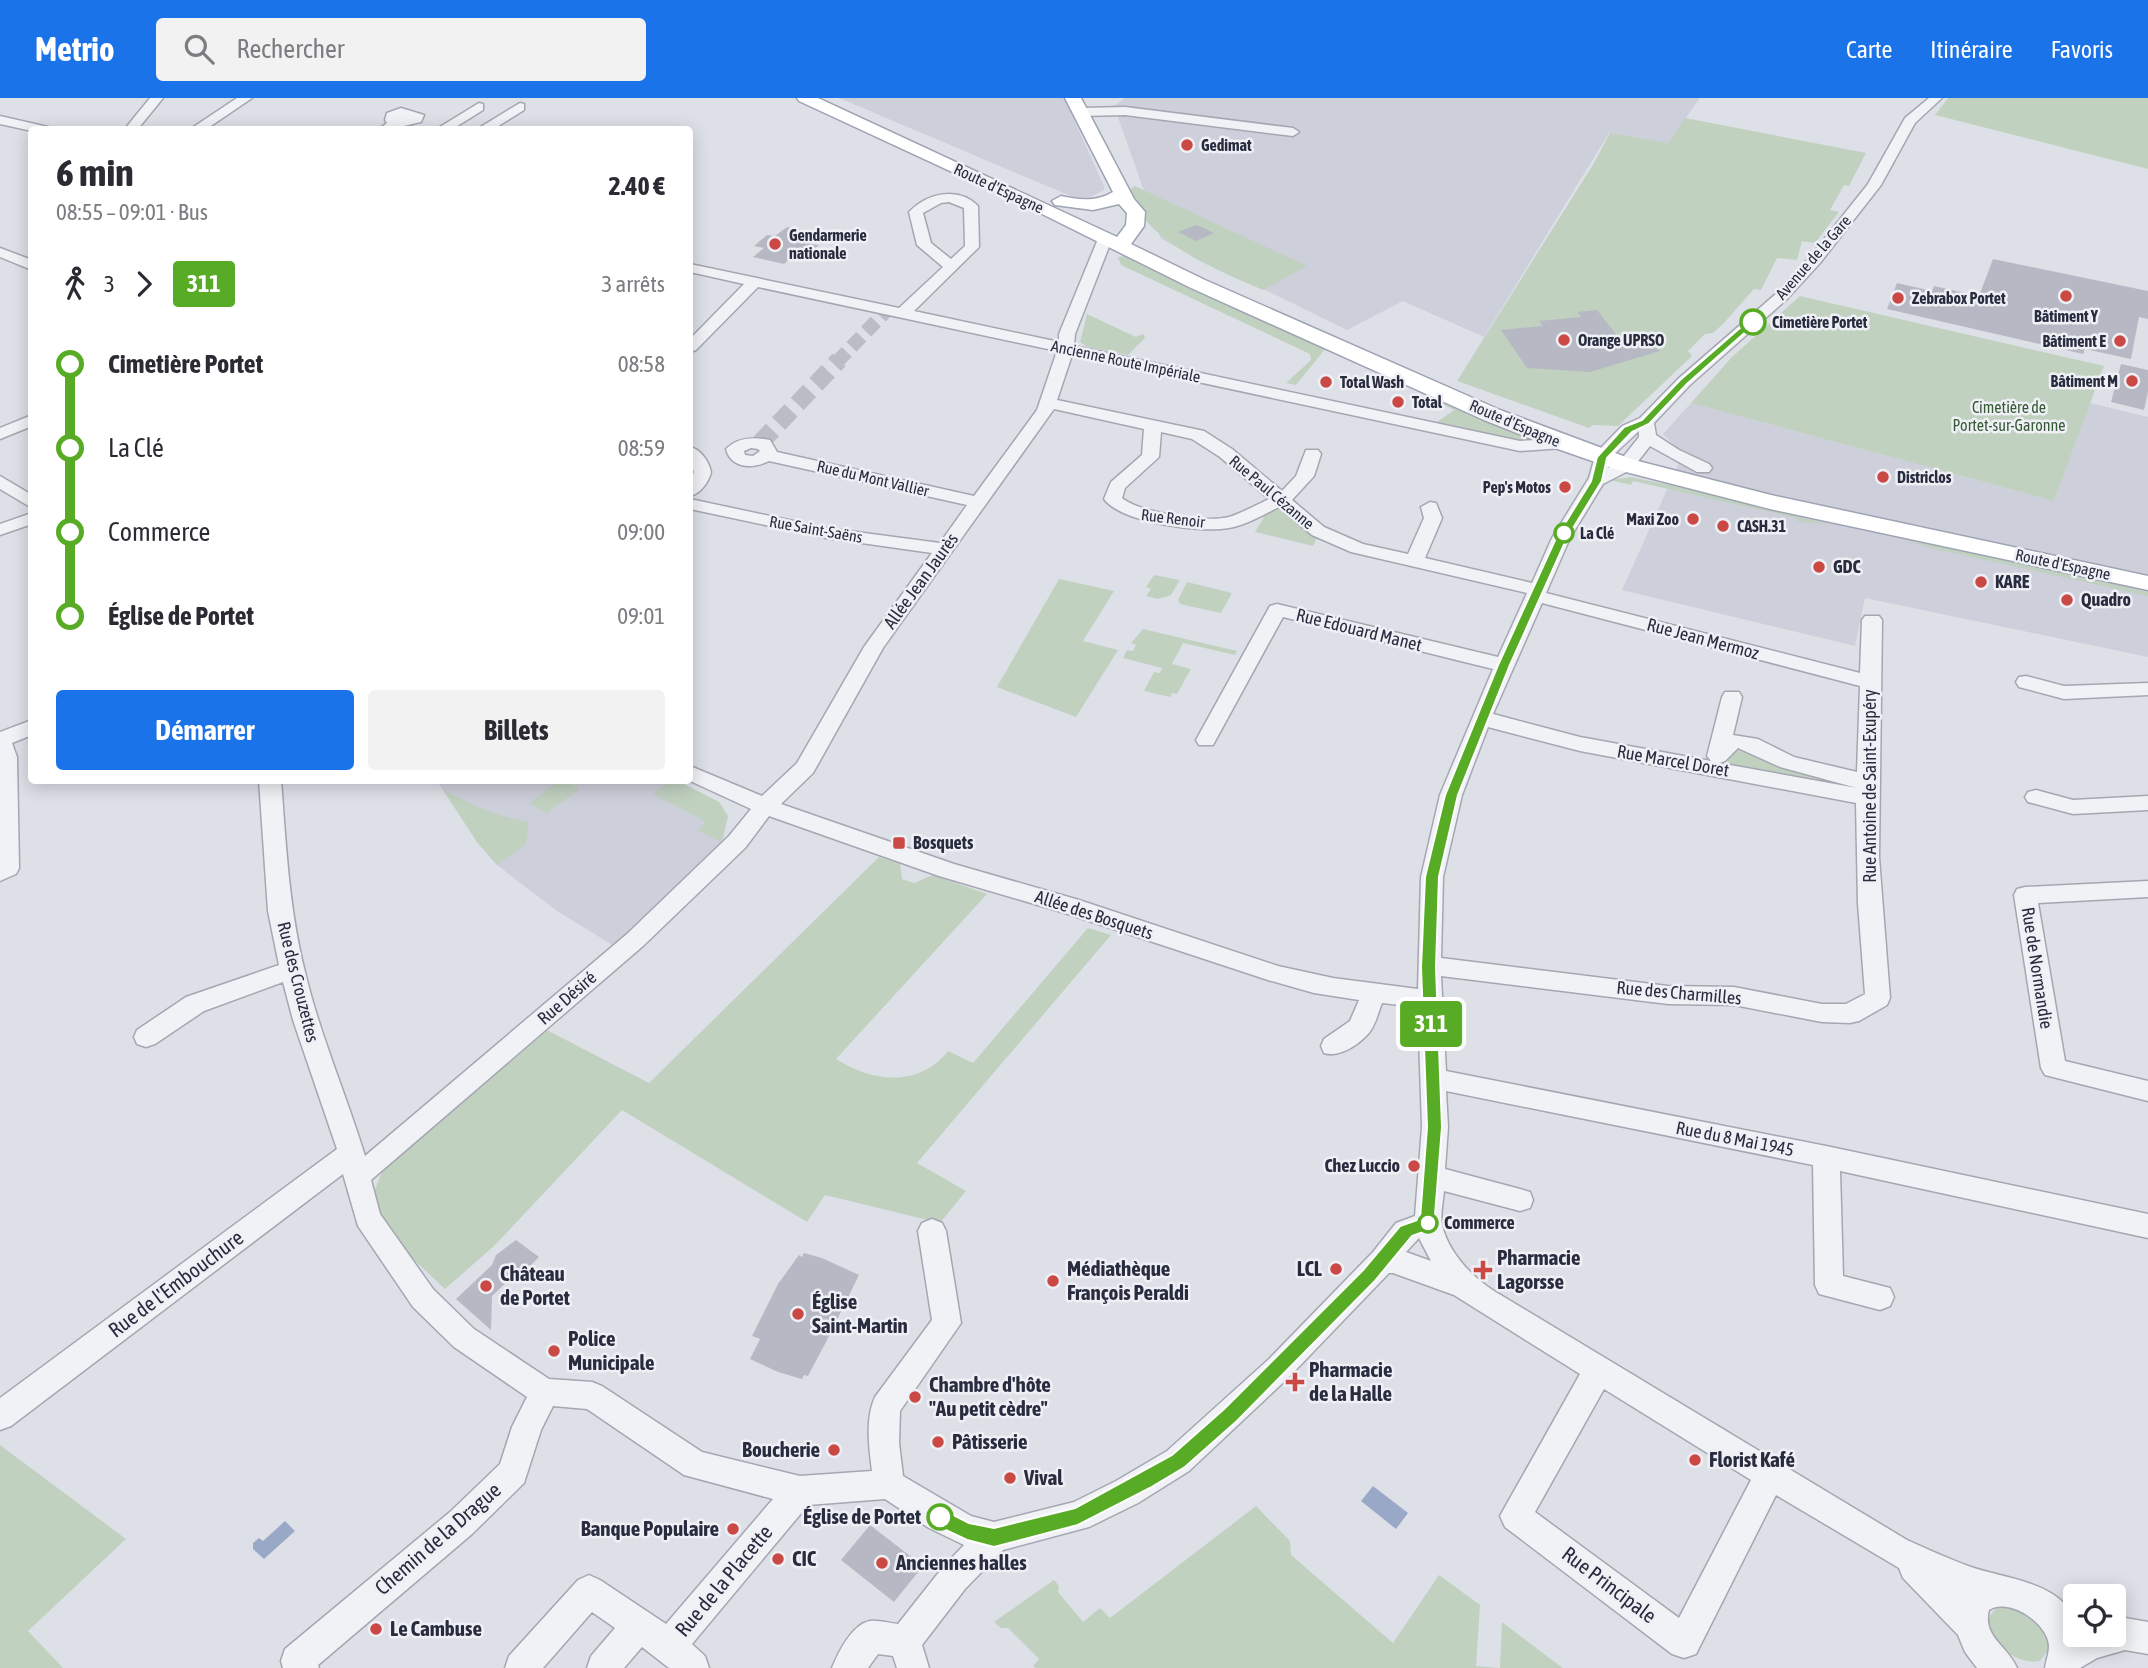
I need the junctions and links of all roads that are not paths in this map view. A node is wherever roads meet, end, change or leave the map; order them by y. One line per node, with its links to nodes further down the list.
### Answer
1 (157, 98): 10 (street)
2 (246, 98): 11 (street)
3 (805, 98): 18 (main road, Route d'Espagne)
4 (827, 98): 17 (main road, Route d'Espagne)
5 (1936, 98): 32 (street, Avenue de la Gare)
6 (1077, 105): 15 (street); 16 (main road)
7 (479, 107): 12 (street)
8 (520, 107): 13 (street)
9 (0, 120): 14 (street)
10 (133, 126)
11 (201, 126)
12 (448, 126)
13 (492, 126)
14 (28, 127)
15 (1293, 132)
16 (1124, 198): 17 (main road); 18 (main road)
17 (1061, 201): 18 (main road, Route d'Espagne)
18 (1118, 235): 26 (street, Allée Jean Jaurès); 31 (main road, Route d'Espagne); 36 (main road, Route d'Espagne)
19 (5, 259): 20 (street)
20 (28, 265)
21 (951, 266): 21 (street); 24 (street)
22 (693, 269): 23 (street, Ancienne Route Impériale)
23 (755, 282): 24 (street, Ancienne Route Impériale); 25 (street)
24 (902, 314): 26 (street, Ancienne Route Impériale)
25 (693, 344)
26 (1066, 349): 27 (street, Allée Jean Jaurès); 31 (street, Ancienne Route Impériale)
27 (1048, 403): 29 (street, Rue Paul Cézanne); 41 (street, Allée Jean Jaurès)
28 (28, 422): 30 (street)
29 (1153, 424): 40 (street, Rue Paul Cézanne); 40 (street, Rue Renoir)
30 (0, 434)
31 (1563, 443): 36 (main road, Route d'Espagne)
32 (1640, 443): 36 (main road, Route d'Espagne); 36 (street, Avenue de la Gare); 48 (main road, Route d'Espagne); 49 (main road, Route d'Espagne)
33 (1312, 454): 40 (street)
34 (693, 455): 38 (street)
35 (767, 455): 41 (street, Rue du Mont Vallier)
36 (1601, 460): 50 (street)
37 (0, 481): 39 (street)
38 (693, 488)
39 (28, 500)
40 (1282, 500): 47 (street, Rue Paul Cézanne)
41 (978, 502): 46 (street, Allée Jean Jaurès)
42 (693, 505): 46 (street, Rue Saint-Saëns)
43 (1430, 507): 47 (street)
44 (28, 519): 45 (street)
45 (0, 530)
46 (943, 549): 67 (street, Allée Jean Jaurès)
47 (1414, 561): 50 (street, Rue Paul Cézanne)
48 (2148, 571)
49 (2148, 583)
50 (1537, 593): 52 (street); 53 (street, Rue Jean Mermoz)
51 (1872, 620): 53 (street, Rue Antoine de Saint-Exupéry)
52 (1504, 665): 57 (street); 60 (street, Rue Edouard Manet)
53 (1870, 682): 64 (street, Rue Antoine de Saint-Exupéry)
54 (2026, 682): 55 (street)
55 (2148, 689)
56 (1732, 697): 61 (street)
57 (1481, 718): 61 (street, Rue Marcel Doret); 71 (street)
58 (28, 728): 59 (street)
59 (0, 739): 68 (street)
60 (1206, 740)
61 (1718, 761): 64 (street, Rue Marcel Doret); 64 (street)
62 (693, 774): 67 (street, Allée des Bosquets)
63 (270, 784): 72 (street, Rue des Crouzettes)
64 (1867, 789): 70 (street, Rue Antoine de Saint-Exupéry)
65 (2036, 797): 66 (street)
66 (2148, 803)
67 (765, 806): 73 (street, Allée des Bosquets); 80 (street, Rue Désiré)
68 (0, 873)
69 (2148, 889): 78 (street, Rue de Normandie)
70 (1872, 951): 71 (street, Rue des Charmilles)
71 (1429, 967): 74 (street)
72 (292, 970): 75 (street); 80 (street, Rue des Crouzettes)
73 (1374, 994): 74 (street, Allée des Bosquets); 76 (street)
74 (1429, 999): 77 (street)
75 (146, 1037)
76 (1333, 1046)
77 (1434, 1079): 79 (street, Rue du 8 Mai 1945); 81 (street)
78 (2148, 1091)
79 (1826, 1157): 83 (street, Rue du 8 Mai 1945); 89 (street)
80 (354, 1164): 91 (street, Rue des Crouzettes); 92 (street, Rue de l'Embouchure)
81 (1432, 1177): 82 (street); 85 (street)
82 (1520, 1200)
83 (2148, 1226)
84 (932, 1231): 94 (street)
85 (1430, 1231): 86 (street); 87 (street); 88 (street)
86 (1382, 1261): 87 (street); 96 (street)
87 (1417, 1268): 88 (street)
88 (1462, 1285): 90 (street)
89 (1880, 1297)
90 (1600, 1369): 93 (street); 93 (street, Rue Principale)
91 (545, 1392): 95 (street); 106 (street, Chemin de la Drague)
92 (0, 1416)
93 (1773, 1474): 97 (street)
94 (889, 1484): 95 (street); 96 (street)
95 (800, 1491): 104 (street, Rue de la Placette)
96 (994, 1538): 103 (street)
97 (1896, 1551): 98 (street); 101 (street)
98 (2000, 1589): 99 (street); 101 (street)
99 (2061, 1614): 105 (street)
100 (639, 1625): 104 (street); 107 (street); 108 (street)
101 (1971, 1625): 110 (street)
102 (2128, 1635): 105 (street)
103 (909, 1654): 109 (street)
104 (687, 1662)
105 (2063, 1663)
106 (300, 1665)
107 (521, 1668)
108 (603, 1668)
109 (848, 1668)
110 (2000, 1668)

